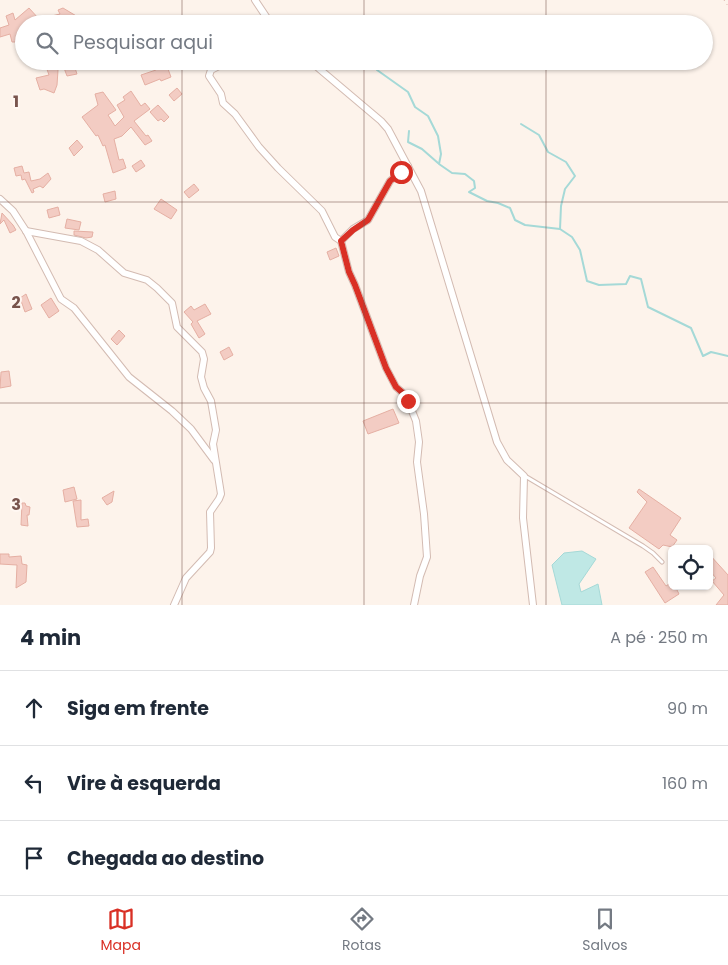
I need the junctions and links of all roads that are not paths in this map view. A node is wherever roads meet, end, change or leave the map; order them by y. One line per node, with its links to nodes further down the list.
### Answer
1 (255, 0): 2 (street)
2 (265, 15)
3 (211, 70): 8 (street)
4 (321, 70): 5 (street)
5 (408, 166): 8 (street); 10 (street)
6 (0, 199): 7 (street)
7 (26, 231): 9 (street); 9 (street)
8 (341, 241): 13 (street)
9 (215, 461): 12 (street)
10 (524, 476): 11 (lane); 14 (street)
11 (662, 562)
12 (174, 605)
13 (414, 605)
14 (533, 605)

